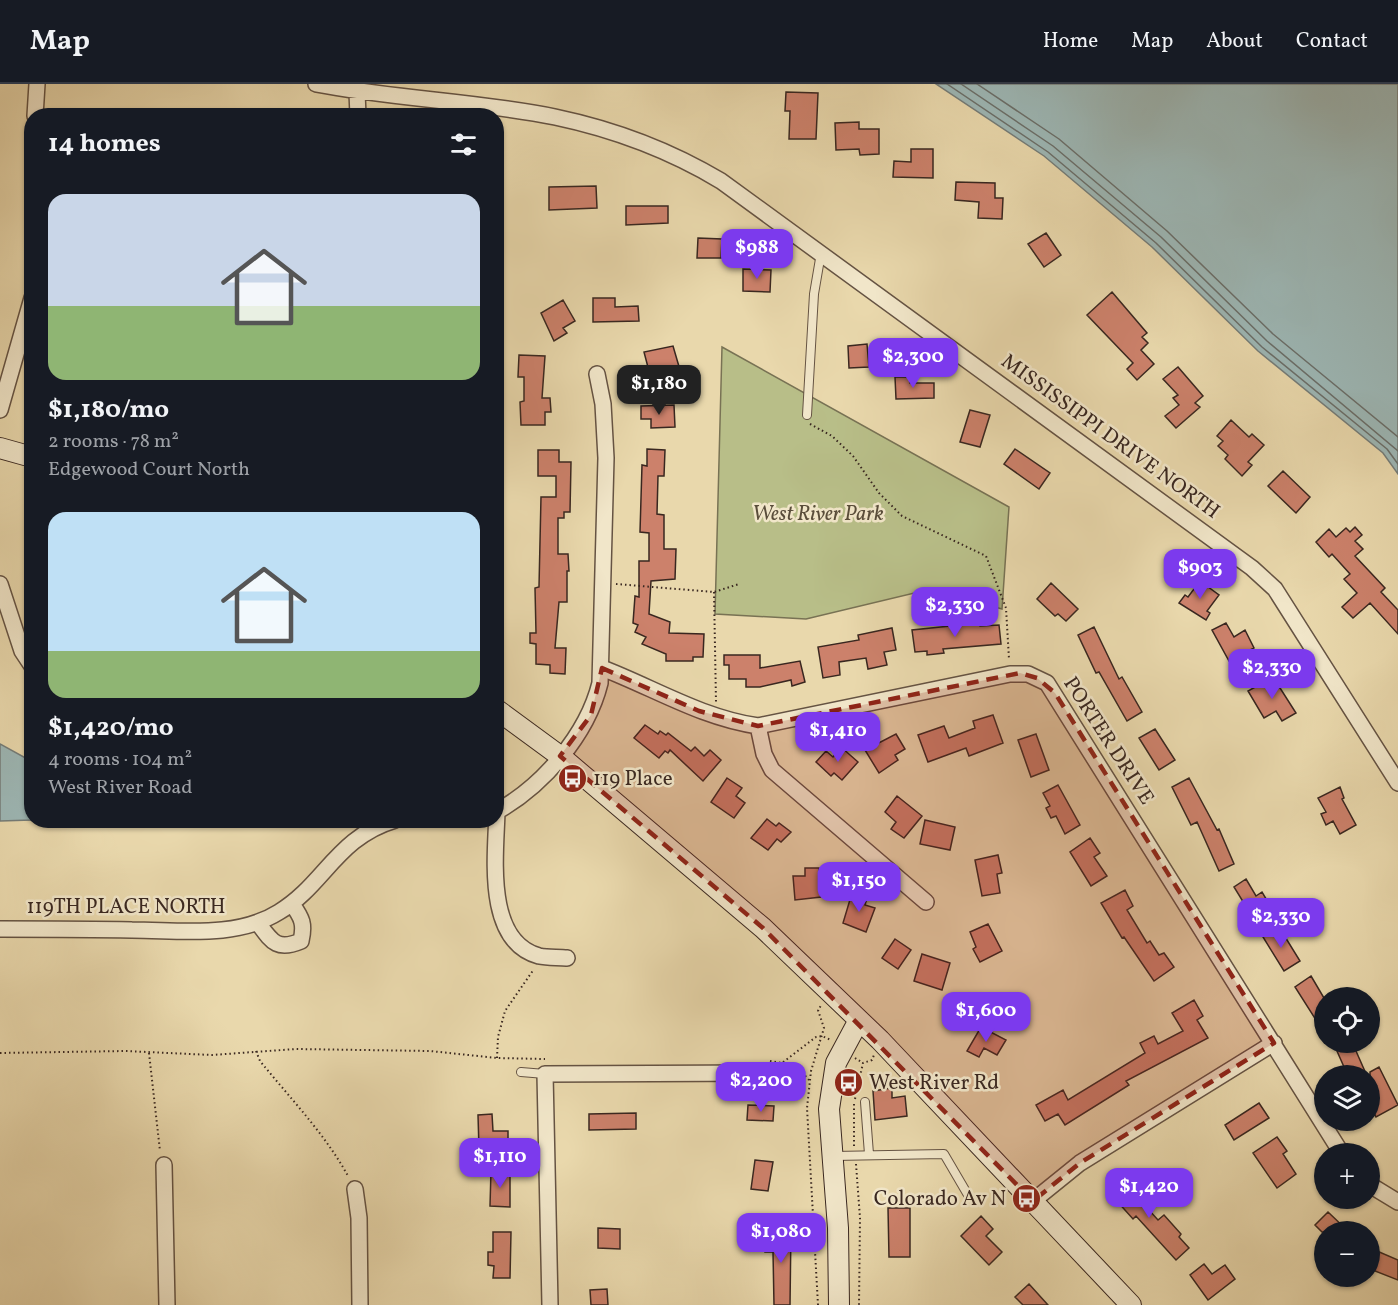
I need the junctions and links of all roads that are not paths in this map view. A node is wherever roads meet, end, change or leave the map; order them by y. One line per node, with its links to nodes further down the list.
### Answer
1 (37, 84): 4 (street)
2 (316, 84): 3 (street, MISSISSIPPI DRIVE NORTH)
3 (357, 92): 5 (street); 6 (street, MISSISSIPPI DRIVE NORTH)
4 (36, 108)
5 (358, 108)
6 (486, 108)
7 (504, 110): 8 (street, MISSISSIPPI DRIVE NORTH)
8 (821, 253): 12 (lane); 21 (street, MISSISSIPPI DRIVE NORTH)
9 (24, 326): 11 (street)
10 (597, 374): 17 (street)
11 (0, 410)
12 (807, 415)
13 (0, 448): 14 (main road)
14 (24, 455)
15 (0, 584): 16 (street)
16 (24, 654)
17 (602, 668): 19 (street, PORTER DRIVE); 20 (street)
18 (504, 715): 20 (main road)
19 (758, 726): 25 (street); 31 (street, PORTER DRIVE)
20 (560, 756): 22 (street); 30 (main road)
21 (1398, 783)
22 (504, 806)
23 (367, 828): 26 (street, 119TH PLACE NORTH)
24 (496, 828): 29 (street)
25 (926, 902)
26 (292, 904): 27 (street, 119TH PLACE NORTH); 27 (street)
27 (258, 923): 28 (street, 119TH PLACE NORTH)
28 (0, 928)
29 (567, 958)
30 (859, 1020): 38 (main road); 43 (main road)
31 (1274, 1043): 36 (street, PORTER DRIVE); 43 (street)
32 (547, 1067): 33 (street); 34 (lane); 47 (street)
33 (763, 1067)
34 (521, 1072)
35 (865, 1102): 37 (lane)
36 (1335, 1143)
37 (869, 1154): 38 (lane); 42 (lane)
38 (832, 1156): 48 (main road)
39 (164, 1165): 45 (street)
40 (355, 1189): 46 (street)
41 (1380, 1191): 44 (street)
42 (968, 1195)
43 (1033, 1201): 49 (main road)
44 (1398, 1202)
45 (167, 1305)
46 (360, 1305)
47 (550, 1305)
48 (839, 1305)
49 (1131, 1305)

